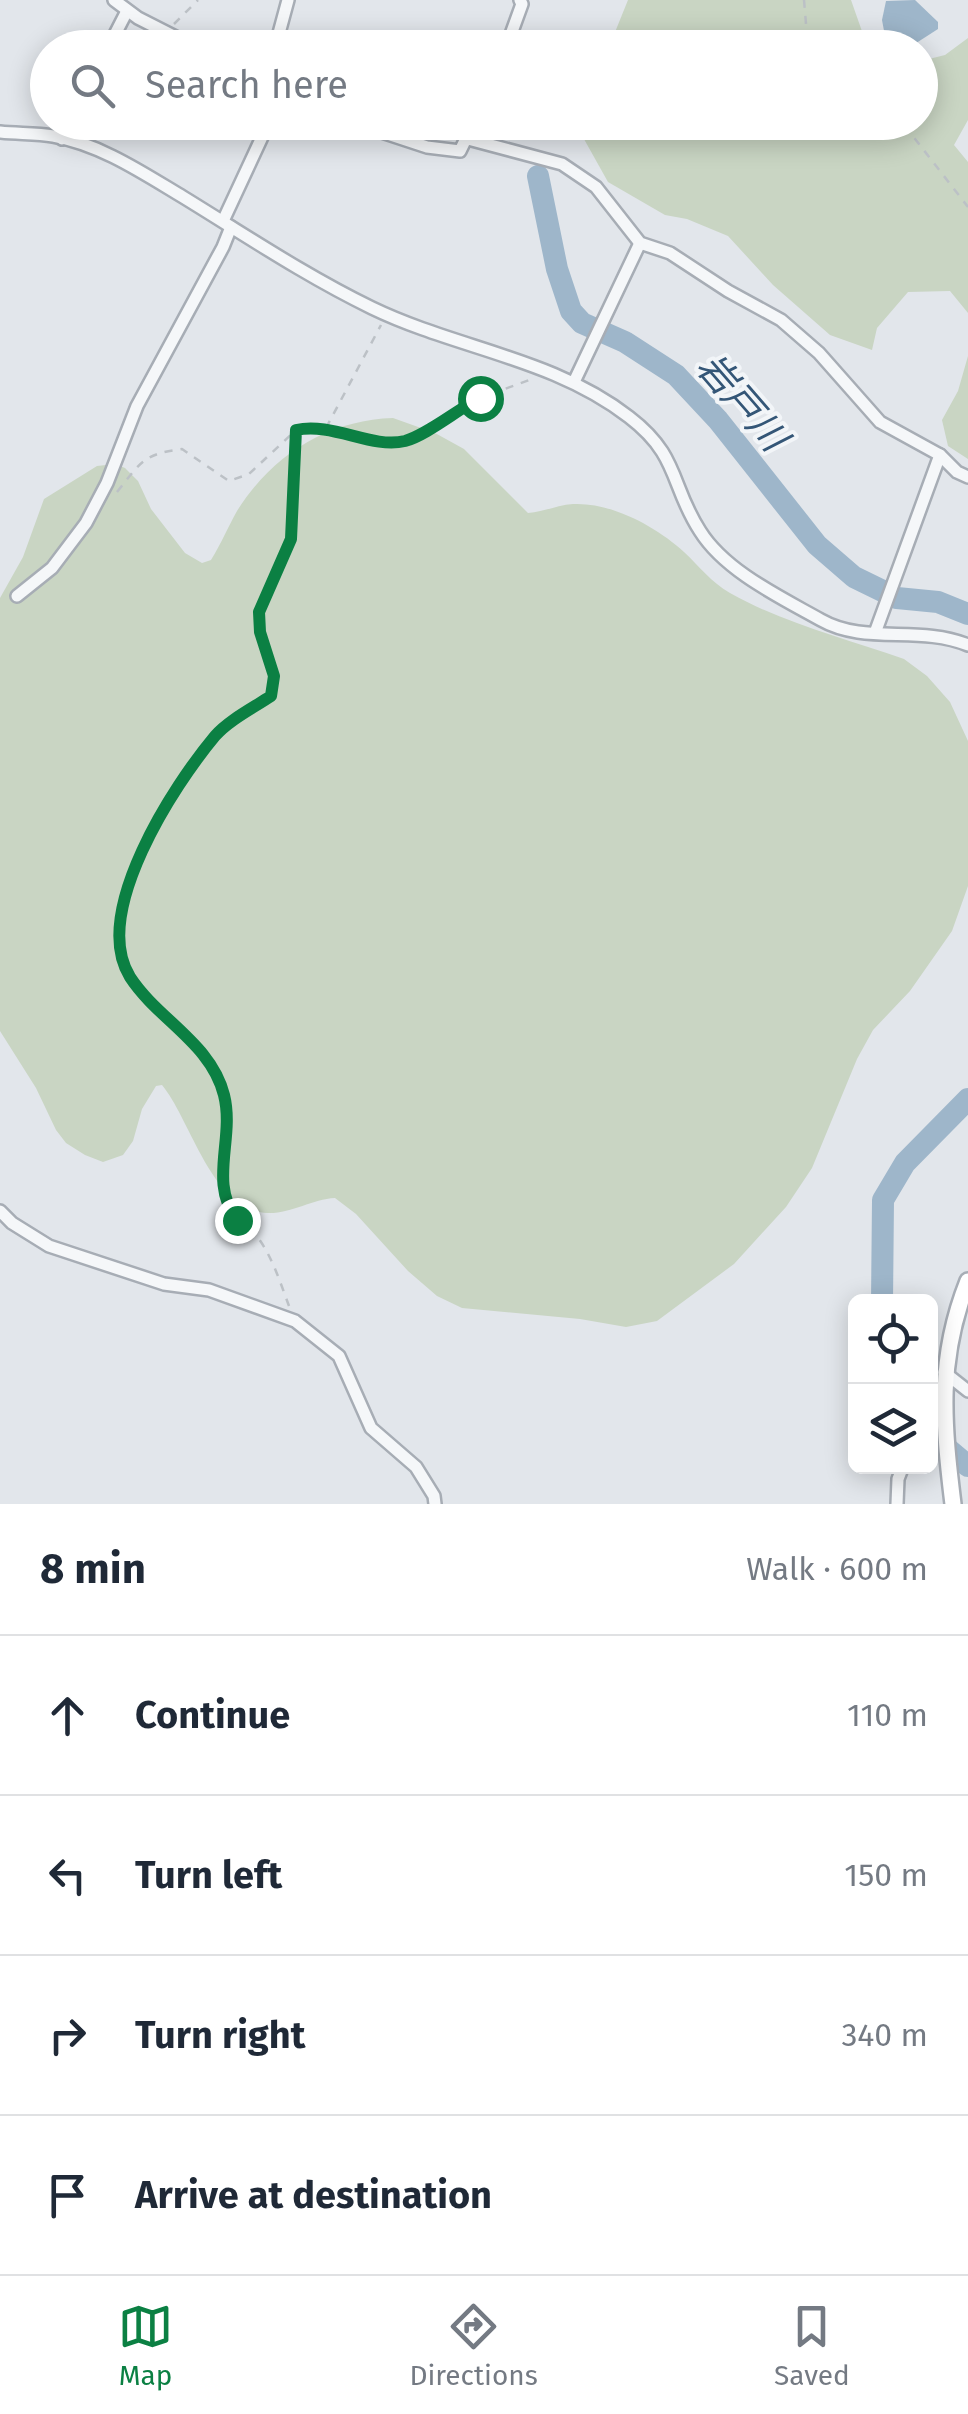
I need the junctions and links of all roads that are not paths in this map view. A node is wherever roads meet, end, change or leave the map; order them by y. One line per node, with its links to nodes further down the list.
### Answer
1 (114, 0): 4 (street)
2 (288, 0): 7 (street)
3 (520, 0): 8 (street)
4 (127, 11): 5 (street); 6 (street)
5 (117, 30)
6 (165, 30)
7 (280, 30)
8 (513, 30)
9 (0, 132): 10 (street)
10 (30, 135)
11 (65, 140): 16 (street)
12 (262, 140): 16 (street)
13 (408, 140): 14 (street)
14 (467, 140)
15 (472, 140): 17 (street)
16 (227, 224): 18 (street); 21 (street)
17 (640, 244): 18 (street); 19 (street)
18 (574, 382): 22 (street)
19 (940, 456): 20 (street); 22 (street)
20 (968, 476)
21 (16, 596)
22 (875, 633): 23 (street)
23 (968, 645)
24 (0, 1211): 31 (street)
25 (968, 1281): 26 (main road)
26 (944, 1372): 27 (street); 28 (main road)
27 (968, 1391)
28 (943, 1393): 29 (street); 33 (main road)
29 (938, 1400)
30 (900, 1474): 32 (street)
31 (435, 1504)
32 (898, 1504)
33 (953, 1504)

